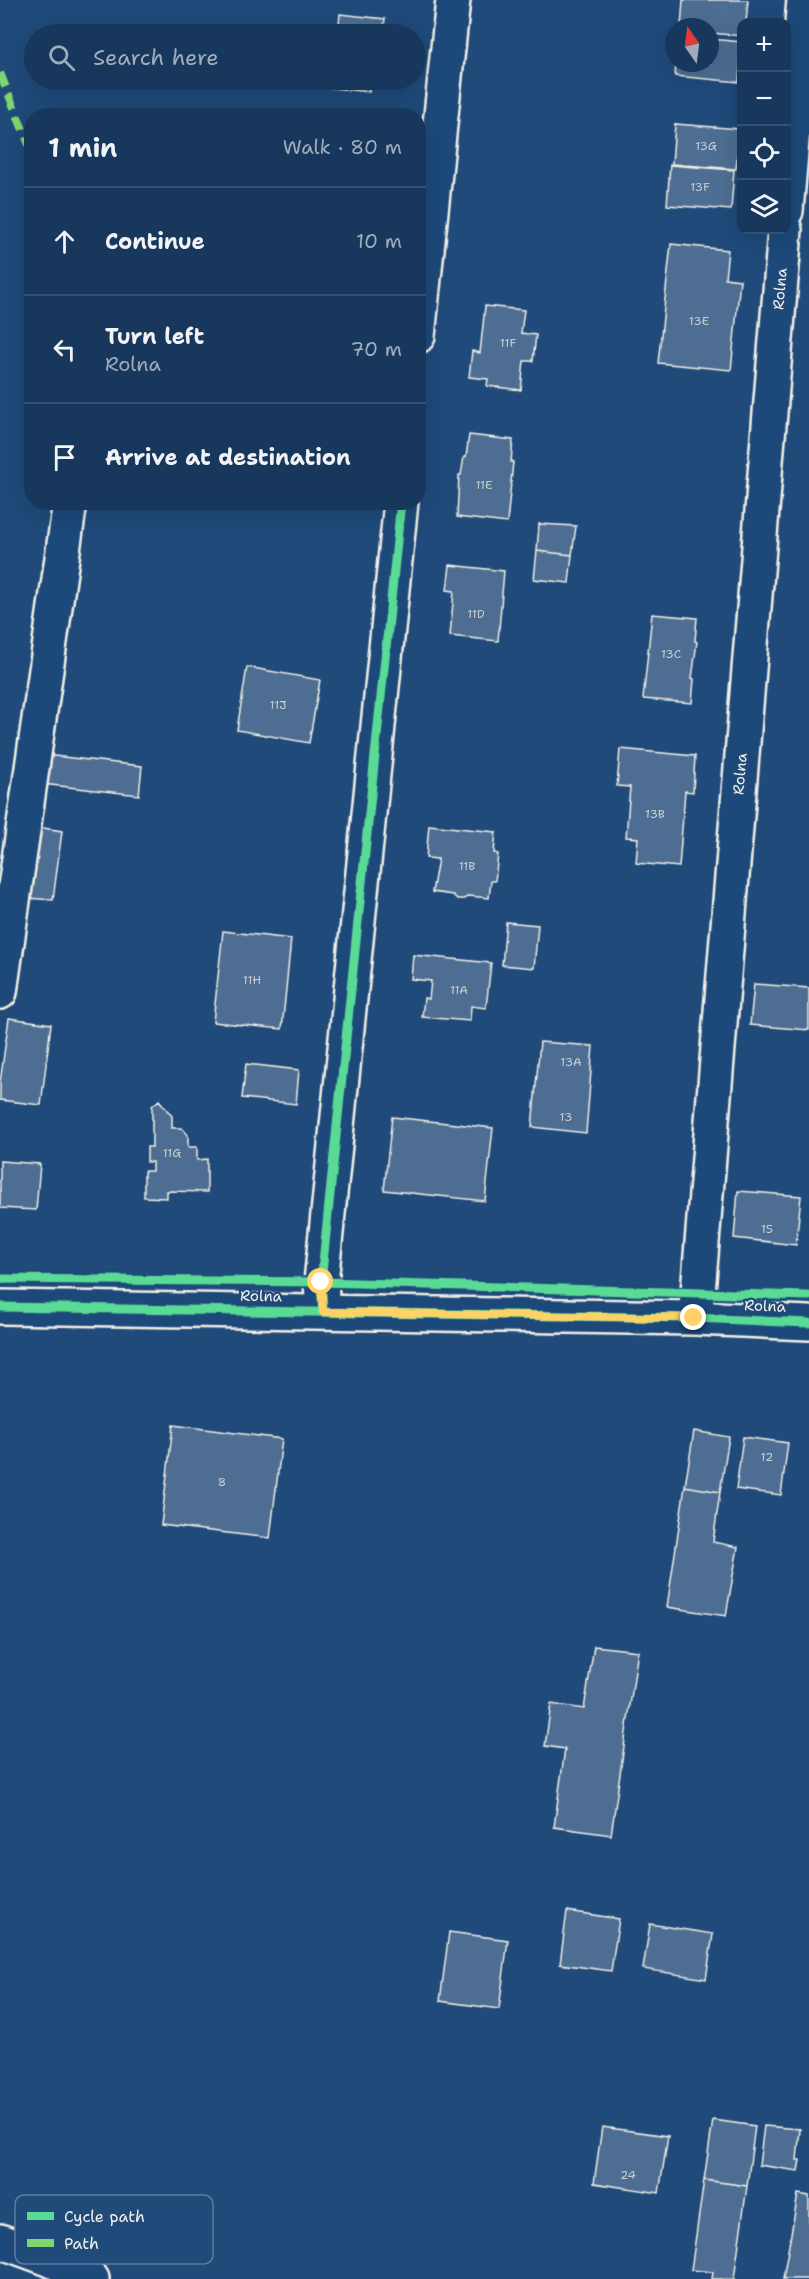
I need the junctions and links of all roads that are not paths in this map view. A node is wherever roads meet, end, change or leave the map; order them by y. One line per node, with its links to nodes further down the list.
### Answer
1 (453, 0): 5 (street)
2 (804, 0): 3 (street)
3 (789, 180)
4 (785, 234): 11 (street, Rolna)
5 (426, 259)
6 (69, 510): 8 (street)
7 (400, 510): 10 (street)
8 (0, 992)
9 (0, 1307): 10 (street, Rolna)
10 (323, 1312): 11 (street, Rolna)
11 (694, 1318): 12 (street, Rolna)
12 (809, 1323)
13 (0, 2241): 14 (street)
14 (15, 2247)
15 (60, 2264): 16 (street)
16 (92, 2279)

